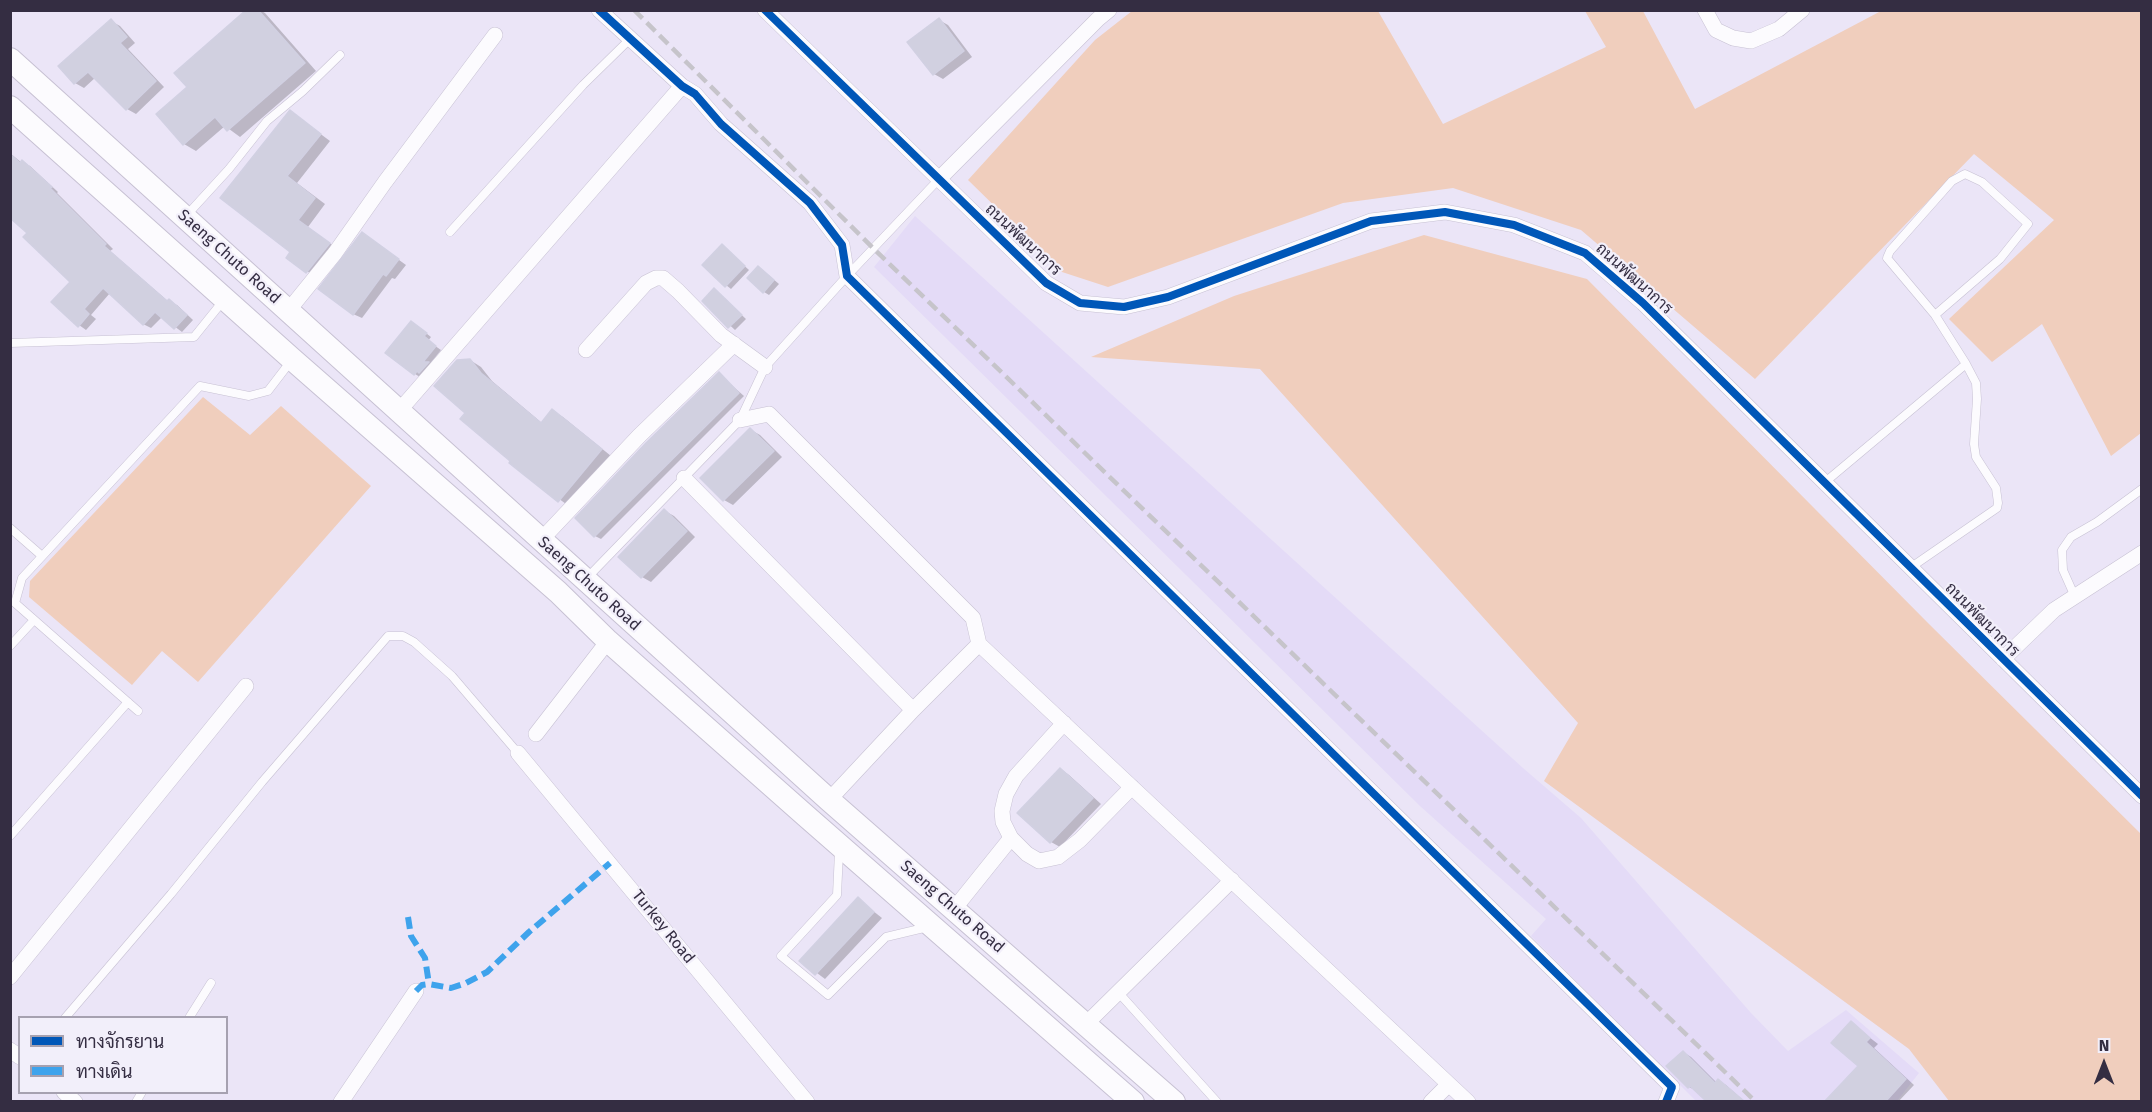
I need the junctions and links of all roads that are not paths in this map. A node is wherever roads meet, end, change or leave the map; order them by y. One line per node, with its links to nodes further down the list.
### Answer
1 (599, 10): 7 (street)
2 (765, 10): 12 (street, ถนนพัฒนาการ)
3 (1109, 10): 12 (street)
4 (1705, 10): 5 (street)
5 (1802, 10)
6 (495, 35): 17 (street)
7 (631, 38): 10 (street); 14 (lane)
8 (340, 55): 13 (lane)
9 (10, 59): 13 (main road, Saeng Chuto Road)
10 (682, 86): 15 (street); 25 (street)
11 (10, 107): 16 (main road, Saeng Chuto Road)
12 (939, 179): 15 (lane); 29 (street, ถนนพัฒนาการ)
13 (185, 217): 17 (main road, Saeng Chuto Road)
14 (450, 232)
15 (847, 276): 24 (lane); 80 (street)
16 (225, 298): 19 (lane); 22 (main road, Saeng Chuto Road)
17 (288, 310): 25 (main road, Saeng Chuto Road)
18 (1935, 315): 18 (lane); 23 (lane)
19 (10, 343)
20 (734, 344): 21 (street); 24 (street); 33 (street)
21 (586, 350)
22 (292, 359): 31 (main road, Saeng Chuto Road); 35 (lane)
23 (1966, 364): 29 (lane); 36 (lane)
24 (765, 367): 26 (lane)
25 (399, 411): 28 (main road, Saeng Chuto Road)
26 (740, 420): 27 (lane); 41 (street)
27 (684, 478): 37 (lane); 46 (street)
28 (475, 480): 31 (main road); 33 (main road, Saeng Chuto Road)
29 (1824, 483): 36 (street, ถนนพัฒนาการ)
30 (2142, 489): 38 (lane)
31 (455, 502): 40 (main road, Saeng Chuto Road)
32 (10, 528): 35 (lane)
33 (541, 540): 37 (main road, Saeng Chuto Road)
34 (2142, 554): 38 (street)
35 (42, 556): 39 (lane)
36 (1910, 567): 43 (street, ถนนพัฒนาการ)
37 (585, 580): 53 (main road, Saeng Chuto Road)
38 (2075, 597): 43 (street)
39 (34, 620): 42 (lane); 45 (lane)
40 (608, 641): 49 (street); 54 (main road, Saeng Chuto Road)
41 (979, 644): 46 (street); 48 (street)
42 (10, 646)
43 (2002, 659): 52 (street, ถนนพัฒนาการ)
44 (246, 686): 64 (street)
45 (128, 702): 47 (lane); 56 (lane)
46 (913, 710): 53 (street)
47 (138, 711)
48 (1064, 723): 51 (street); 58 (street)
49 (536, 734)
50 (518, 753): 69 (lane); 74 (street, Turkey Road)
51 (1132, 787): 58 (street); 60 (street)
52 (2142, 796)
53 (829, 800): 54 (main road); 61 (main road, Saeng Chuto Road)
54 (806, 816): 59 (main road, Saeng Chuto Road)
55 (10, 820): 56 (lane)
56 (19, 826): 57 (lane)
57 (10, 836)
58 (1011, 838): 61 (street)
59 (839, 845): 62 (main road, Saeng Chuto Road); 62 (lane)
60 (1232, 880): 67 (street); 72 (street)
61 (954, 909): 63 (main road, Saeng Chuto Road)
62 (932, 926): 68 (main road, Saeng Chuto Road)
63 (1029, 975): 68 (main road); 71 (main road, Saeng Chuto Road)
64 (10, 977)
65 (211, 983): 70 (lane)
66 (416, 990): 73 (street)
67 (1118, 992): 71 (street); 77 (lane)
68 (1009, 993): 75 (main road, Saeng Chuto Road)
69 (66, 1016)
70 (190, 1016)
71 (1086, 1024): 76 (main road, Saeng Chuto Road)
72 (1448, 1085): 78 (street); 79 (street)
73 (341, 1101)
74 (807, 1101)
75 (1133, 1101)
76 (1174, 1101)
77 (1217, 1101)
78 (1431, 1101)
79 (1468, 1101)
80 (1666, 1101)

